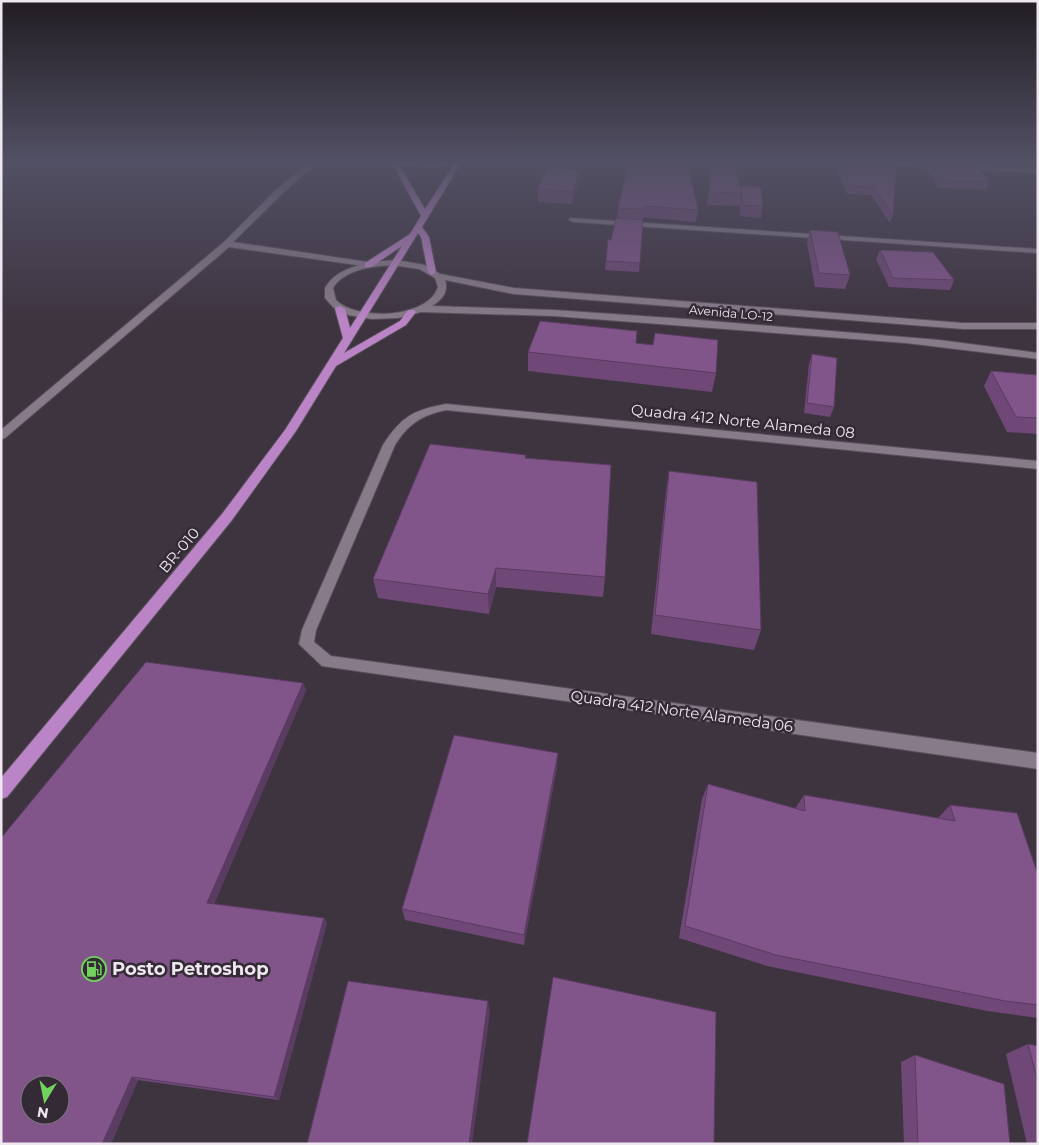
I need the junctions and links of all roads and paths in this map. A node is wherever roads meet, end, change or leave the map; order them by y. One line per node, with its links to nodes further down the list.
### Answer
1 (255, 216): 5 (street)
2 (425, 216): 4 (highway, BR-010)
3 (573, 220): 6 (street)
4 (416, 230): 7 (highway, BR-010); 8 (highway); 9 (highway)
5 (227, 244): 8 (street); 18 (street)
6 (1038, 251)
7 (396, 263): 8 (street, Avenida LO-12); 9 (street, Avenida LO-12); 13 (highway, BR-010)
8 (368, 265): 10 (street)
9 (435, 274): 11 (street); 14 (street, Avenida LO-12)
10 (340, 309): 13 (street); 15 (highway)
11 (422, 309): 12 (street); 16 (street, Avenida LO-12)
12 (411, 312): 13 (street); 17 (highway)
13 (362, 316): 15 (highway, BR-010 / BR-010)
14 (1038, 326)
15 (348, 338): 17 (highway, BR-010 / BR-010)
16 (1038, 356)
17 (331, 365): 22 (highway, BR-010 / BR-010)
18 (1, 436)
19 (1038, 465): 20 (street, Quadra 412 Norte Alameda 08)
20 (327, 662): 21 (street, Quadra 412 Norte Alameda 06)
21 (1038, 761)
22 (1, 791)

